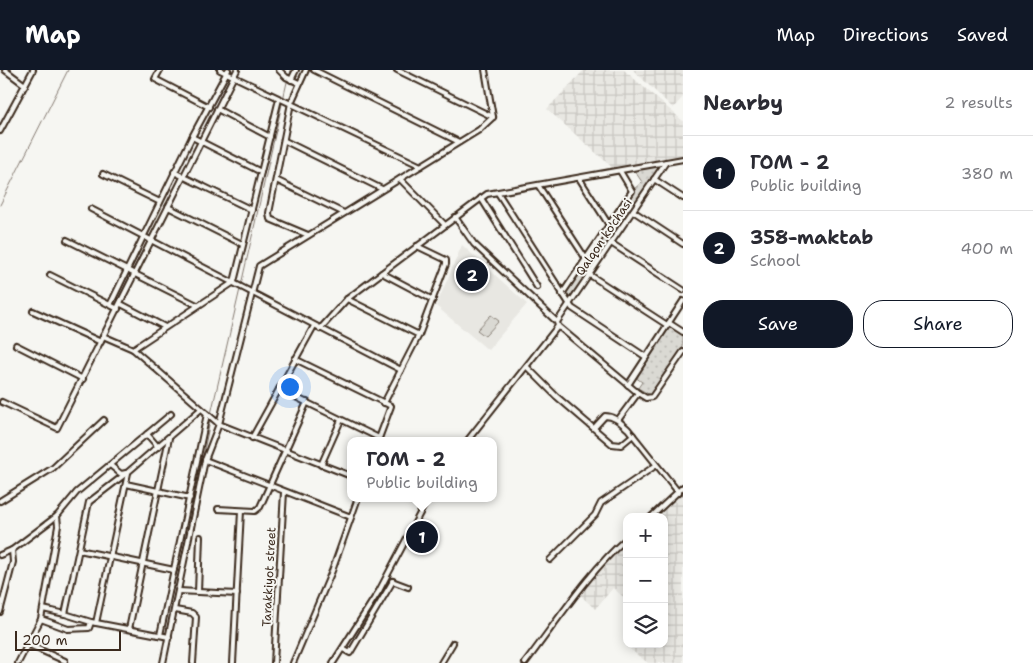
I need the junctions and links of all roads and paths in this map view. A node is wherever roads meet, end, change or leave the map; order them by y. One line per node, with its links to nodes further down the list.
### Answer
1 (5, 70): 16 (street)
2 (34, 70): 16 (street)
3 (160, 70): 19 (street)
4 (220, 70): 12 (street)
5 (237, 70): 13 (street)
6 (279, 70): 14 (street)
7 (296, 70): 14 (street)
8 (306, 70): 15 (street)
9 (314, 70): 27 (street)
10 (397, 70): 21 (street)
11 (485, 70): 21 (street)
12 (227, 72): 13 (street); 19 (street)
13 (233, 77): 17 (street); 20 (street)
14 (291, 80): 15 (street)
15 (299, 83): 18 (street)
16 (25, 86): 22 (street)
17 (279, 99): 18 (street); 24 (street)
18 (291, 103): 25 (street); 30 (street)
19 (209, 107): 23 (street)
20 (217, 109): 24 (street); 26 (street)
21 (494, 117): 27 (street)
22 (1, 128)
23 (192, 137): 26 (street); 32 (street)
24 (270, 137): 33 (street)
25 (285, 141): 39 (street); 41 (street)
26 (201, 142): 33 (street); 35 (street)
27 (459, 142): 30 (street)
28 (683, 159): 29 (street)
29 (666, 162): 31 (street); 38 (street, Qalqon ko'chasi)
30 (421, 166): 37 (street)
31 (620, 171): 36 (street); 53 (street)
32 (174, 172): 35 (street); 45 (street)
33 (261, 172): 48 (street)
34 (103, 174): 45 (street)
35 (184, 177): 46 (street); 48 (street)
36 (579, 178): 40 (street); 53 (street)
37 (400, 179): 41 (street); 52 (street)
38 (654, 179): 44 (street); 49 (street, Qalqon ko'chasi)
39 (276, 180): 50 (street); 54 (street)
40 (538, 185): 42 (street); 62 (street)
41 (382, 190): 50 (street)
42 (498, 193): 43 (street); 72 (street)
43 (481, 198): 51 (street); 69 (street)
44 (683, 198)
45 (160, 202): 55 (street)
46 (168, 207): 57 (street); 59 (street)
47 (91, 209): 55 (street)
48 (252, 210): 59 (street)
49 (633, 211): 58 (street, Qalqon ko'chasi); 60 (street)
50 (344, 213): 54 (street)
51 (455, 217): 52 (street); 82 (street)
52 (446, 225): 61 (street)
53 (608, 225): 62 (street)
54 (308, 235): 71 (street)
55 (144, 236): 57 (street); 63 (street)
56 (67, 240): 63 (street)
57 (152, 241): 66 (street); 68 (street)
58 (611, 243): 67 (street, Qalqon ko'chasi); 70 (street)
59 (242, 244): 68 (street)
60 (683, 244)
61 (417, 246): 64 (street); 74 (street)
62 (586, 260): 72 (street)
63 (128, 271): 66 (street); 77 (street)
64 (382, 273): 73 (street); 74 (street)
65 (50, 275): 77 (street)
66 (135, 275): 76 (street); 78 (street)
67 (590, 275): 79 (street, Qalqon ko'chasi); 83 (street)
68 (234, 282): 71 (street); 78 (street)
69 (537, 287)
70 (683, 290)
71 (251, 292): 84 (street); 111 (street)
72 (562, 294): 79 (street)
73 (347, 300): 86 (street); 88 (street)
74 (433, 300): 88 (street)
75 (683, 301): 83 (street)
76 (121, 304): 80 (street); 85 (street)
77 (110, 305): 80 (street)
78 (197, 305): 85 (street)
79 (570, 305): 82 (street, Qalqon ko'chasi); 94 (street)
80 (118, 309): 89 (street)
81 (33, 311): 90 (street)
82 (558, 324): 96 (street, Qalqon ko'chasi); 99 (street)
83 (668, 324): 87 (street); 94 (street)
84 (314, 326): 86 (street); 95 (street)
85 (165, 327): 92 (street)
86 (320, 329): 97 (street)
87 (683, 332)
88 (419, 335): 97 (street)
89 (103, 336): 90 (street); 92 (street)
90 (100, 342): 98 (street)
91 (16, 345): 98 (street)
92 (133, 349): 105 (street)
93 (683, 352): 101 (street)
94 (646, 357): 99 (street)
95 (295, 360): 100 (street); 104 (street)
96 (527, 367): 112 (street); 117 (street, Qalqon ko'chasi)
97 (401, 370): 104 (street)
98 (84, 378): 102 (street)
99 (628, 386): 101 (street)
100 (279, 390): 103 (street); 119 (street)
101 (638, 393): 110 (street)
102 (2, 402)
103 (307, 402): 109 (street); 121 (street)
104 (384, 403): 116 (street)
105 (201, 409): 107 (street); 118 (street)
106 (171, 414): 113 (street)
107 (207, 414): 111 (street); 134 (street)
108 (104, 420): 135 (street)
109 (341, 420): 115 (street); 124 (street)
110 (618, 420): 112 (street); 114 (street)
111 (219, 424): 119 (street); 122 (street)
112 (594, 428): 114 (street)
113 (147, 434): 120 (street); 123 (street)
114 (633, 435): 125 (street)
115 (372, 437)
116 (379, 437)
117 (470, 437)
118 (168, 438): 120 (street); 131 (street)
119 (252, 438): 121 (street)
120 (158, 447): 126 (street)
121 (286, 450): 124 (street); 129 (street)
122 (205, 460): 129 (street); 155 (street)
123 (110, 465): 126 (street); 141 (street)
124 (321, 465): 127 (street)
125 (656, 466): 133 (street); 149 (street)
126 (128, 472): 128 (street); 146 (street)
127 (347, 475)
128 (126, 484): 131 (street); 148 (street)
129 (271, 487): 132 (street); 139 (street)
130 (683, 487): 133 (street)
131 (159, 491): 134 (street); 150 (street)
132 (284, 492): 142 (street); 176 (street, Tarakkiyot street)
133 (678, 493): 140 (street)
134 (190, 498): 151 (street)
135 (0, 501)
136 (357, 502): 142 (street)
137 (426, 502): 152 (street)
138 (218, 509): 139 (street)
139 (241, 511): 157 (street)
140 (656, 513)
141 (57, 516): 145 (street); 158 (street)
142 (351, 518): 177 (street)
143 (200, 537): 156 (street)
144 (623, 542): 180 (street)
145 (12, 550): 147 (street); 160 (street)
146 (79, 550): 148 (street); 161 (street)
147 (0, 555)
148 (111, 557): 150 (street); 164 (street)
149 (550, 560)
150 (142, 563): 151 (street); 165 (street)
151 (174, 570): 166 (street)
152 (386, 577): 153 (street); 170 (street)
153 (393, 581): 154 (street); 170 (street)
154 (408, 587)
155 (179, 591): 156 (street); 159 (street)
156 (198, 592): 157 (street)
157 (237, 594): 175 (street)
158 (43, 609): 161 (street); 162 (street)
159 (175, 610): 167 (street); 174 (street)
160 (0, 612)
161 (65, 614): 163 (street)
162 (41, 619): 163 (street); 169 (street)
163 (90, 622): 164 (street)
164 (96, 623): 165 (street)
165 (129, 629): 166 (street)
166 (160, 635): 167 (street)
167 (169, 637): 173 (street)
168 (453, 643): 179 (street)
169 (27, 644): 171 (street); 172 (street)
170 (343, 649): 178 (street)
171 (65, 661)
172 (18, 663)
173 (163, 663)
174 (193, 663)
175 (233, 663)
176 (274, 663)
177 (293, 663)
178 (333, 663)
179 (441, 663)
180 (525, 663)

